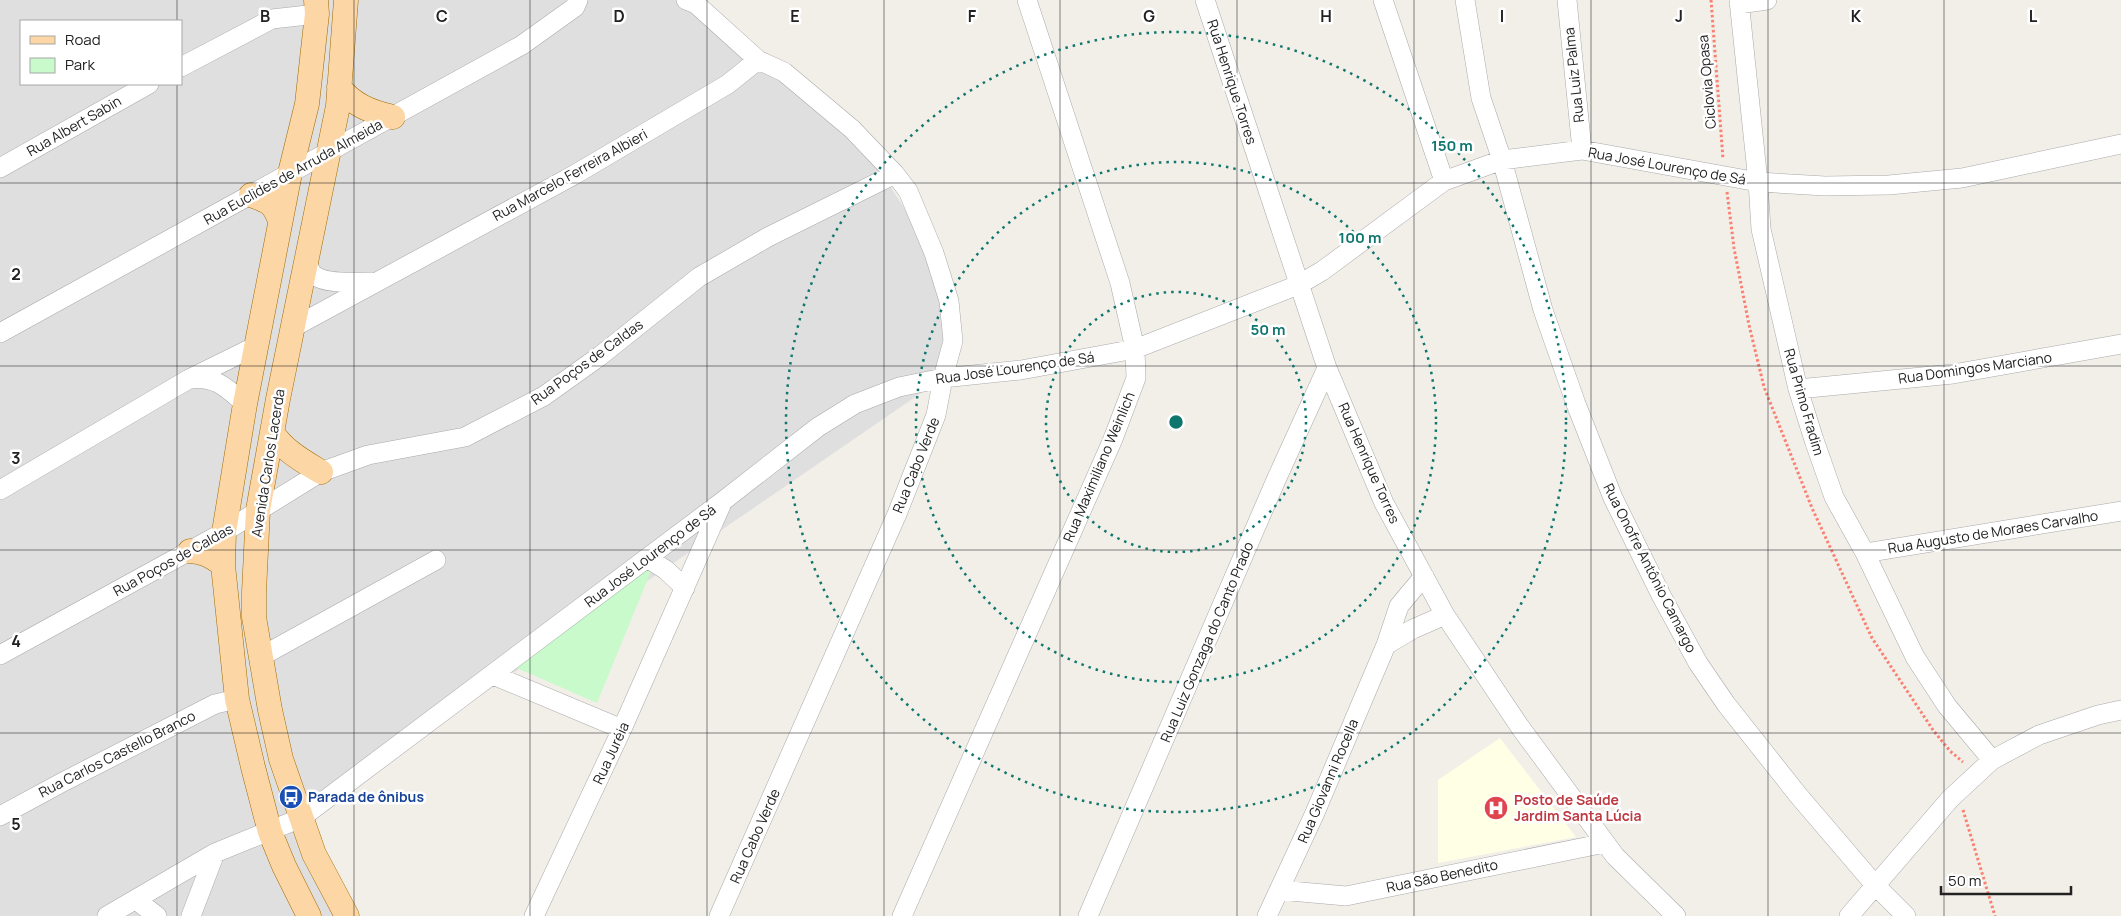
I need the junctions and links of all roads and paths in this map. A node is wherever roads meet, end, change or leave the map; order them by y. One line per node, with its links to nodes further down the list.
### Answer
1 (346, 0): 16 (main road, Avenida Carlos Lacerda)
2 (578, 0): 17 (street, Rua Euclides de Arruda Almeida)
3 (1027, 0): 37 (street, Rua Maximiliano Weinlich)
4 (1205, 0): 32 (street, Rua Henrique Torres)
5 (1383, 0): 26 (street)
6 (1466, 0): 21 (street, Rua Onofre Antônio Camargo)
7 (1566, 0): 19 (street, Rua Luiz Palma)
8 (1711, 0): 22 (path, Ciclovia Opasa)
9 (1767, 0): 11 (street)
10 (694, 1): 13 (street, Rua Cabo Verde)
11 (1739, 2): 27 (street, Rua Primo Fradim)
12 (316, 7): 14 (street); 24 (main road)
13 (758, 60): 25 (street, Rua Cabo Verde); 31 (street, Rua Marcelo Ferreira Albieri)
14 (182, 66)
15 (147, 85): 23 (street, Rua Albert Sabin)
16 (339, 87): 17 (main road); 20 (main road, Avenida Carlos Lacerda)
17 (393, 117): 20 (street, Rua Euclides de Arruda Almeida)
18 (2121, 144): 27 (street, Rua José Lourenço de Sá)
19 (1582, 150): 21 (street, Rua José Lourenço de Sá); 27 (street, Rua José Lourenço de Sá)
20 (328, 153): 24 (street, Rua Euclides de Arruda Almeida); 30 (main road, Avenida Carlos Lacerda)
21 (1502, 160): 26 (street, Rua José Lourenço de Sá); 72 (street, Rua Onofre Antônio Camargo)
22 (1723, 163)
23 (0, 168)
24 (290, 173): 28 (street, Rua Euclides de Arruda Almeida); 29 (main road)
25 (895, 174): 39 (street, Rua Cabo Verde); 44 (street, Rua Poços de Caldas)
26 (1444, 181): 32 (street, Rua José Lourenço de Sá)
27 (1758, 182): 41 (street, Rua Primo Fradim)
28 (251, 195): 29 (main road); 34 (street, Rua Euclides de Arruda Almeida)
29 (280, 221): 36 (main road)
30 (307, 262): 31 (street, Rua Marcelo Ferreira Albieri); 33 (main road, Avenida Carlos Lacerda)
31 (376, 282): 33 (street, Rua Marcelo Ferreira Albieri)
32 (1298, 285): 37 (street, Rua José Lourenço de Sá); 38 (street, Rua Henrique Torres)
33 (294, 327): 43 (main road, Avenida Carlos Lacerda)
34 (0, 332)
35 (2121, 344): 41 (street, Rua Domingos Marciano)
36 (256, 346): 40 (street); 42 (main road)
37 (1135, 349): 39 (street, Rua José Lourenço de Sá); 82 (street, Rua Maximiliano Weinlich)
38 (1327, 368): 55 (street, Rua Henrique Torres); 83 (street, Rua Luiz Gonzaga do Canto Prado)
39 (943, 378): 46 (street, Rua José Lourenço de Sá); 81 (street, Rua Cabo Verde)
40 (189, 379): 42 (street); 45 (street)
41 (1798, 388): 51 (street, Rua Primo Fradim)
42 (245, 404): 49 (main road)
43 (272, 432): 44 (main road); 47 (main road, Avenida Carlos Lacerda)
44 (321, 472): 47 (street, Rua Poços de Caldas)
45 (0, 490)
46 (723, 501): 52 (street, Rua José Lourenço de Sá); 56 (street, Rua Juréia)
47 (258, 510): 49 (street, Rua Poços de Caldas); 60 (main road, Avenida Carlos Lacerda)
48 (2121, 511): 51 (street, Rua Augusto de Moraes Carvalho)
49 (224, 532): 50 (street, Rua Poços de Caldas); 54 (main road)
50 (190, 551): 54 (main road); 59 (street, Rua Poços de Caldas)
51 (1865, 553): 65 (street, Rua Primo Fradim)
52 (647, 558): 56 (street); 61 (street, Rua José Lourenço de Sá)
53 (436, 560): 60 (street)
54 (222, 565): 62 (main road)
55 (1424, 576): 57 (street, Rua Henrique Torres); 58 (street, Rua Giovanni Rocella)
56 (685, 588): 64 (street, Rua Juréia)
57 (1445, 614): 58 (street); 70 (street, Rua Henrique Torres)
58 (1386, 645): 73 (street, Rua Giovanni Rocella)
59 (0, 655)
60 (262, 656): 68 (main road, Avenida Carlos Lacerda)
61 (493, 675): 64 (street); 68 (street, Rua José Lourenço de Sá)
62 (238, 699): 67 (street, Rua Carlos Castello Branco); 69 (main road)
63 (2121, 710): 65 (street)
64 (622, 729): 80 (street, Rua Juréia)
65 (1992, 760): 72 (street)
66 (1961, 804): 88 (path)
67 (0, 816)
68 (301, 818): 69 (street, Rua José Lourenço de Sá); 79 (main road, Avenida Carlos Lacerda)
69 (270, 832): 71 (street, Rua José Lourenço de Sá); 78 (main road)
70 (1605, 843): 73 (street, Rua São Benedito); 85 (street, Rua Henrique Torres)
71 (214, 853): 74 (street, Rua José Lourenço de Sá); 77 (street)
72 (1875, 885): 86 (street); 87 (street, Rua Onofre Antônio Camargo)
73 (1279, 890): 84 (street, Rua Giovanni Rocella)
74 (136, 900): 75 (street, Rua José Lourenço de Sá); 76 (street)
75 (108, 916)
76 (157, 916)
77 (191, 916)
78 (310, 916)
79 (347, 916)
80 (534, 916)
81 (720, 916)
82 (902, 916)
83 (1088, 916)
84 (1267, 916)
85 (1676, 916)
86 (1849, 916)
87 (1906, 916)
88 (1995, 916)

